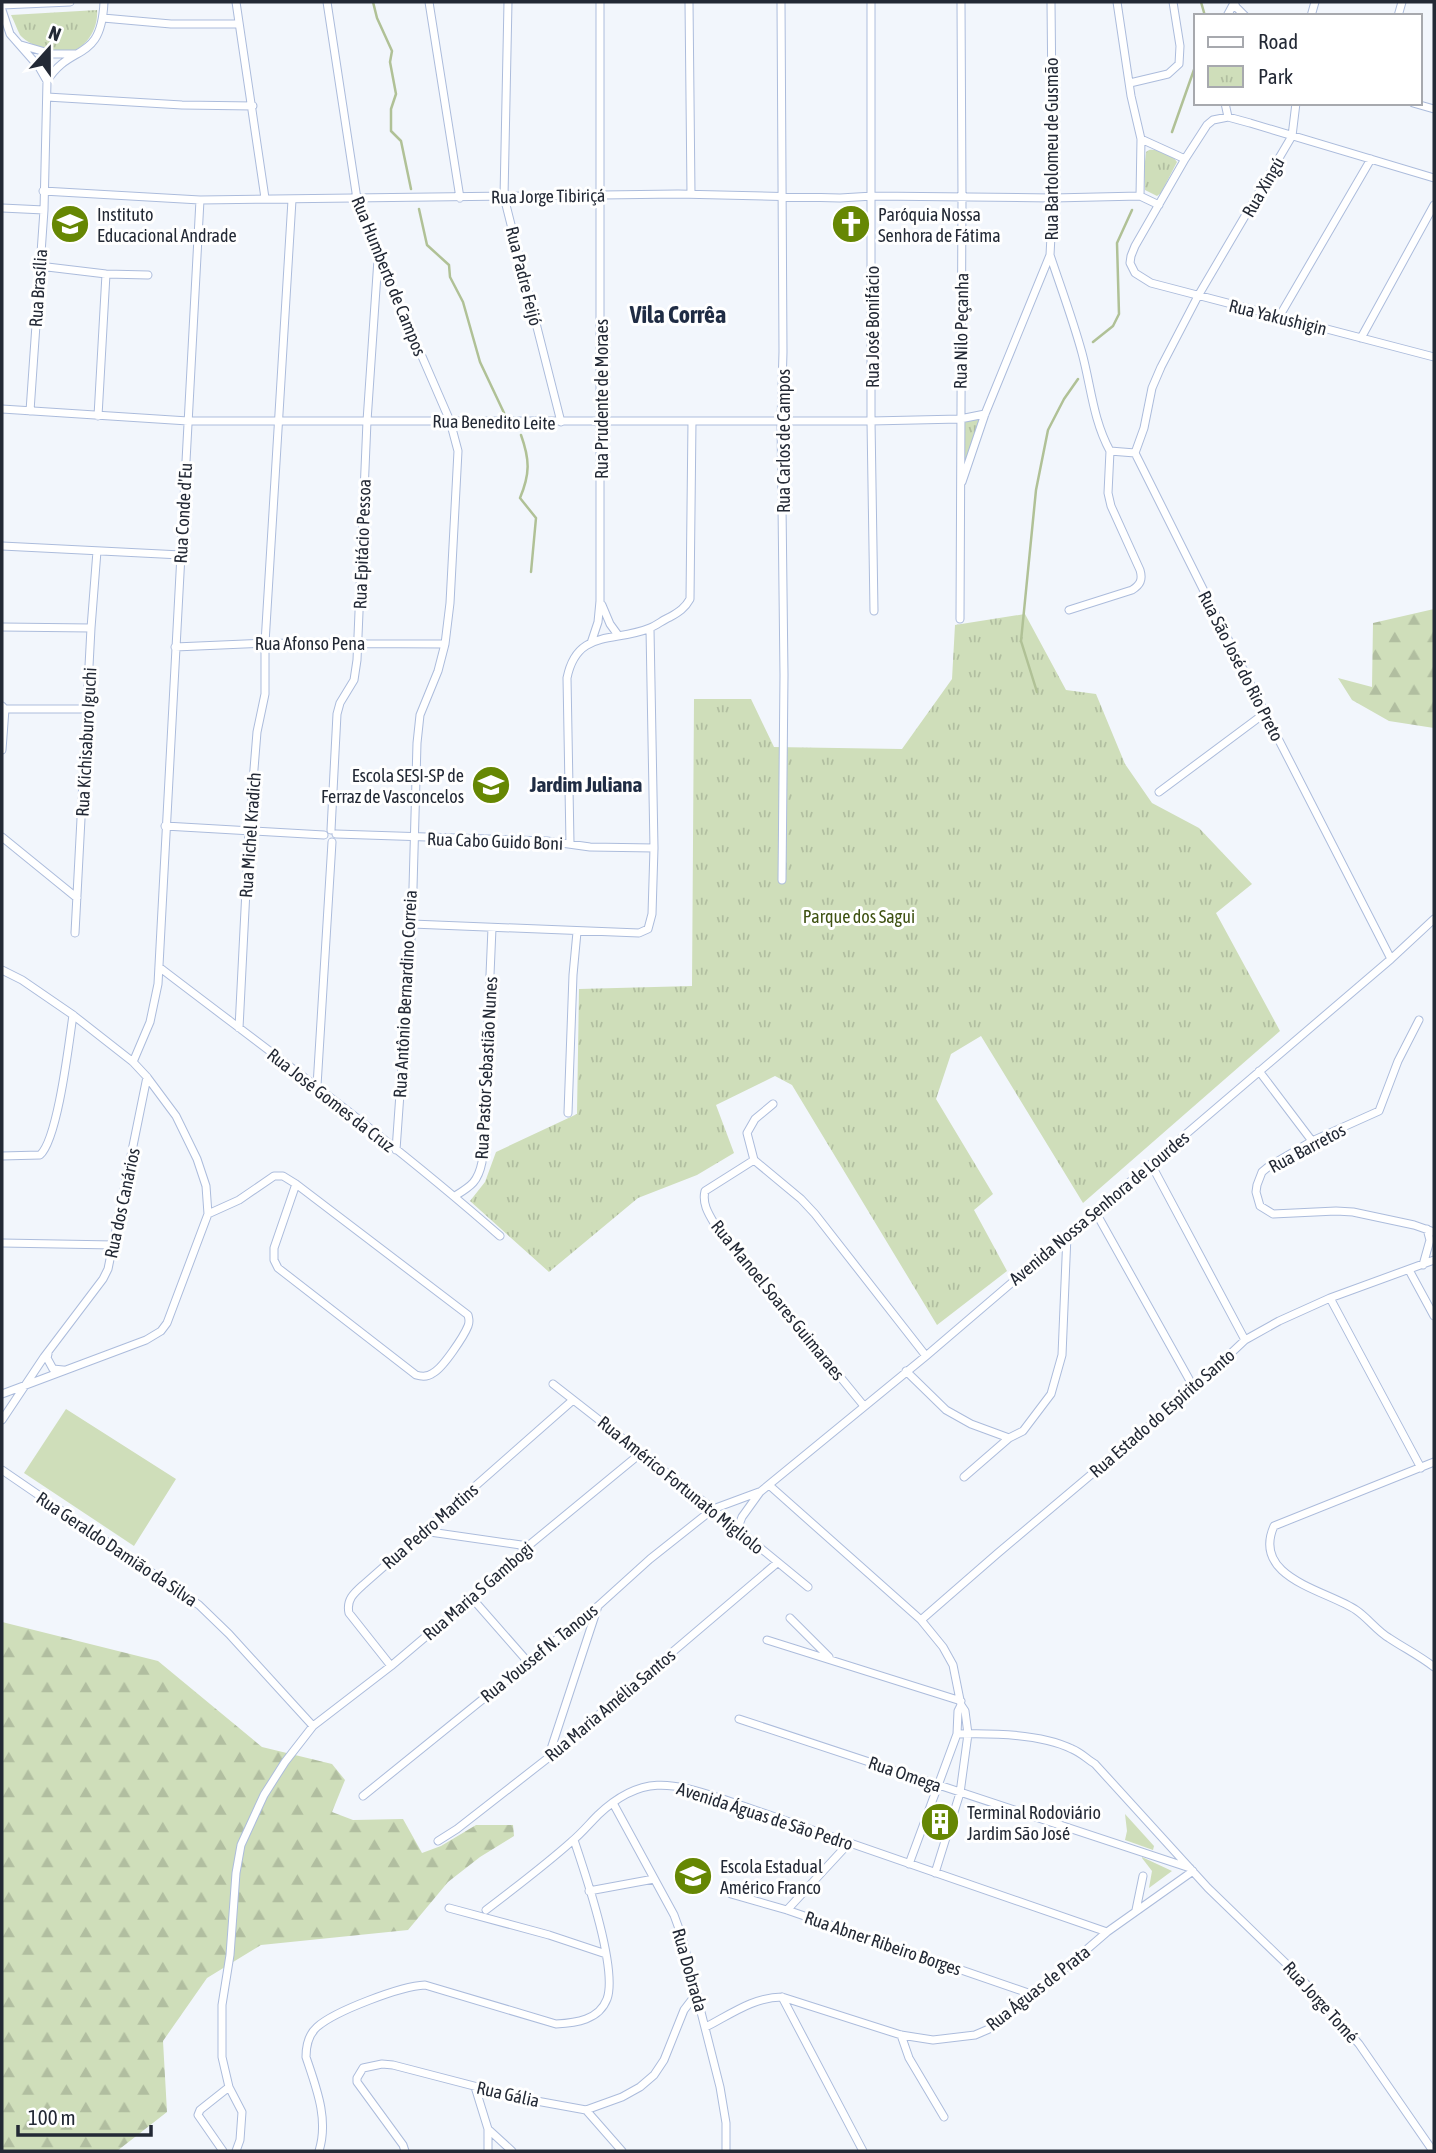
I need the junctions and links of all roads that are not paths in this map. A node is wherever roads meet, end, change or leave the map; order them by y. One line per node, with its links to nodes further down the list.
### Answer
1 (70, 2): 15 (street)
2 (103, 2): 16 (street)
3 (236, 2): 17 (street)
4 (327, 2): 43 (street, Rua Humberto de Campos)
5 (429, 2): 40 (street)
6 (508, 2): 37 (street, Rua Padre Feijó)
7 (600, 2): 34 (street, Rua Prudente de Moraes)
8 (689, 2): 33 (street)
9 (782, 2): 38 (street, Rua Carlos de Campos)
10 (871, 2): 35 (street, Rua José Bonifácio)
11 (961, 2): 41 (street, Rua Nilo Peçanha)
12 (1051, 2): 42 (street, Rua Bartolomeu de Gusmão)
13 (1117, 2): 21 (street)
14 (1173, 2): 21 (street)
15 (2, 8): 18 (street)
16 (103, 18): 17 (street); 19 (street)
17 (239, 24): 25 (street)
18 (18, 44): 19 (street); 20 (street)
19 (80, 54): 20 (street)
20 (47, 81): 22 (street, Rua Brasília)
21 (1129, 83): 28 (street)
22 (47, 97): 25 (street); 32 (street, Rua Brasília)
23 (1226, 105): 26 (street)
24 (1296, 105): 27 (street)
25 (253, 106): 39 (street)
26 (1228, 117): 27 (street); 29 (street)
27 (1292, 136): 30 (street, Rua Xingú); 55 (street, Rua Xingú)
28 (1141, 139): 29 (street); 36 (street)
29 (1185, 159): 46 (street)
30 (1371, 159): 31 (street, Rua Xingú); 56 (street)
31 (1434, 178)
32 (43, 191): 44 (street, Rua Jorge Tibiriçá); 49 (street, Rua Brasília)
33 (691, 194): 34 (street, Rua Jorge Tibiriçá); 38 (street, Rua Jorge Tibiriçá)
34 (600, 196): 37 (street, Rua Jorge Tibiriçá); 68 (street, Rua Prudente de Moraes)
35 (873, 196): 38 (street, Rua Jorge Tibiriçá); 41 (street, Rua Jorge Tibiriçá); 71 (street, Rua José Bonifácio)
36 (1140, 196): 42 (street, Rua Jorge Tibiriçá); 46 (street)
37 (505, 197): 40 (street, Rua Jorge Tibiriçá); 72 (street, Rua Padre Feijó)
38 (782, 197): 70 (street, Rua Carlos de Campos)
39 (265, 198): 44 (street, Rua Jorge Tibiriçá); 45 (street, Rua Jorge Tibiriçá)
40 (460, 198): 43 (street, Rua Jorge Tibiriçá)
41 (962, 198): 42 (street, Rua Jorge Tibiriçá); 63 (street, Rua Nilo Peçanha)
42 (1053, 198): 51 (street, Rua Bartolomeu de Gusmão)
43 (357, 199): 45 (street, Rua Jorge Tibiriçá); 50 (street, Rua Humberto de Campos)
44 (200, 200): 64 (street, Rua Conde d'Eu)
45 (292, 200): 65 (street, Rua Michel Kradich)
46 (1159, 205): 55 (street, Rua Yakushigin)
47 (1434, 205): 57 (street)
48 (2, 208): 49 (street)
49 (44, 210): 52 (street, Rua Brasília)
50 (378, 255): 66 (street, Rua Epitácio Pessoa); 67 (street, Rua Humberto de Campos)
51 (1050, 255): 61 (street, Rua Bartolomeu de Gusmão); 73 (street)
52 (38, 266): 53 (street); 60 (street, Rua Brasília)
53 (106, 274): 54 (street); 62 (street)
54 (148, 275)
55 (1198, 296): 56 (street, Rua Yakushigin); 74 (street, Rua Xingú)
56 (1279, 317): 57 (street, Rua Yakushigin)
57 (1361, 338): 58 (street, Rua Yakushigin)
58 (1434, 356)
59 (2, 409): 60 (street, Rua Benedito Leite)
60 (30, 411): 62 (street, Rua Benedito Leite)
61 (985, 414): 63 (street, Rua Benedito Leite); 75 (street, Rua Bartolomeu de Gusmão)
62 (98, 416): 64 (street, Rua Benedito Leite)
63 (960, 419): 71 (street, Rua Benedito Leite); 75 (street, Rua Nilo Peçanha)
64 (188, 421): 65 (street, Rua Benedito Leite); 78 (street, Rua Conde d'Eu)
65 (278, 421): 66 (street, Rua Benedito Leite); 87 (street, Rua Michel Kradich)
66 (367, 421): 67 (street, Rua Benedito Leite); 88 (street, Rua Epitácio Pessoa)
67 (450, 421): 72 (street, Rua Benedito Leite); 90 (street, Rua Humberto de Campos)
68 (602, 421): 69 (street, Rua Benedito Leite); 72 (street, Rua Benedito Leite); 79 (street, Rua Prudente de Moraes)
69 (692, 421): 70 (street, Rua Benedito Leite); 85 (street)
70 (781, 421): 71 (street, Rua Benedito Leite); 106 (street, Rua Carlos de Campos)
71 (871, 421): 81 (street, Rua José Bonifácio)
72 (561, 422)
73 (1110, 451): 74 (street); 80 (street)
74 (1135, 453): 94 (street, Rua São José do Rio Preto)
75 (960, 490): 82 (street, Rua Nilo Peçanha)
76 (2, 546): 77 (street)
77 (97, 551): 78 (street); 84 (street, Rua Kichisaburo Iguchi)
78 (181, 555): 91 (street, Rua Conde d'Eu)
79 (600, 601): 86 (street, Rua Prudente de Moraes); 89 (street, Rua Prudente de Moraes)
80 (1069, 610)
81 (874, 611)
82 (960, 619)
83 (2, 627): 84 (street)
84 (91, 628): 93 (street, Rua Kichisaburo Iguchi)
85 (650, 629): 86 (street); 105 (street)
86 (618, 635): 89 (street)
87 (265, 643): 88 (street, Rua Afonso Pena); 91 (street, Rua Afonso Pena); 98 (street, Rua Michel Kradich)
88 (357, 643): 90 (street, Rua Afonso Pena); 99 (street, Rua Epitácio Pessoa)
89 (591, 643): 104 (street)
90 (445, 644): 102 (street, Rua Antônio Bernardino Correia)
91 (175, 647): 97 (street, Rua Conde d'Eu)
92 (4, 707): 93 (street); 95 (street)
93 (88, 709): 107 (street, Rua Kichisaburo Iguchi)
94 (1265, 713): 96 (street); 113 (street, Rua São José do Rio Preto)
95 (2, 750)
96 (1159, 792)
97 (165, 826): 98 (street); 114 (street, Rua Conde d'Eu)
98 (249, 831): 100 (street); 118 (street, Rua Michel Kradich)
99 (334, 832): 100 (street); 102 (street, Rua Cabo Guido Boni); 103 (street)
100 (324, 835): 103 (street)
101 (2, 837): 107 (street)
102 (412, 837): 104 (street, Rua Cabo Guido Boni); 109 (street, Rua Antônio Bernardino Correia)
103 (331, 842): 122 (street)
104 (570, 844): 105 (street, Rua Cabo Guido Boni)
105 (654, 848): 111 (street)
106 (782, 880)
107 (77, 898): 112 (street, Rua Kichisaburo Iguchi)
108 (1434, 919): 113 (street, Avenida Nossa Senhora de Lourdes)
109 (412, 924): 110 (street); 126 (street, Rua Antônio Bernardino Correia)
110 (492, 928): 111 (street); 131 (street, Rua Pastor Sebastião Nunes)
111 (578, 932): 124 (street)
112 (75, 933)
113 (1391, 958): 120 (street, Avenida Nossa Senhora de Lourdes)
114 (159, 967): 118 (street, Rua José Gomes da Cruz); 119 (street, Rua Conde d'Eu)
115 (2, 970): 116 (street)
116 (74, 1015): 119 (street); 127 (street)
117 (1419, 1020): 125 (street, Rua Barretos)
118 (239, 1028): 122 (street, Rua José Gomes da Cruz)
119 (133, 1062): 121 (street)
120 (1259, 1071): 125 (street); 129 (street, Avenida Nossa Senhora de Lourdes)
121 (147, 1077): 133 (street); 138 (street, Rua dos Canários)
122 (317, 1086): 126 (street, Rua José Gomes da Cruz)
123 (773, 1104): 128 (street)
124 (568, 1112)
125 (1312, 1141): 134 (street, Rua Barretos)
126 (396, 1150): 131 (street, Rua José Gomes da Cruz)
127 (2, 1156)
128 (754, 1160): 146 (street); 154 (street, Rua Manoel Soares Guimaraes)
129 (1151, 1164): 132 (street, Avenida Nossa Senhora de Lourdes); 144 (street)
130 (296, 1185): 130 (street); 133 (street)
131 (455, 1196): 136 (street, Rua José Gomes da Cruz)
132 (1095, 1211): 135 (street, Avenida Nossa Senhora de Lourdes); 151 (street)
133 (208, 1214): 147 (street)
134 (1431, 1231): 140 (street)
135 (1067, 1235): 146 (street, Avenida Nossa Senhora de Lourdes); 156 (street)
136 (500, 1236)
137 (2, 1243): 138 (street)
138 (114, 1245): 145 (street, Rua dos Canários)
139 (1434, 1260): 140 (street, Rua Estado do Espírito Santo)
140 (1423, 1265): 141 (street, Rua Estado do Espírito Santo)
141 (1409, 1270): 142 (street, Rua Estado do Espírito Santo); 143 (street)
142 (1330, 1298): 144 (street, Rua Estado do Espírito Santo); 159 (street)
143 (1434, 1316)
144 (1245, 1340): 151 (street, Rua Estado do Espírito Santo)
145 (49, 1350): 147 (street); 150 (street, Rua dos Canários)
146 (926, 1356): 148 (street, Avenida Nossa Senhora de Lourdes)
147 (65, 1371): 150 (street)
148 (906, 1371): 154 (street, Avenida Nossa Senhora de Lourdes); 156 (street)
149 (553, 1384): 153 (street, Rua Américo Fortunato Migliolo)
150 (23, 1387): 152 (street); 155 (street, Rua dos Canários)
151 (1194, 1388): 173 (street, Rua Estado do Espírito Santo)
152 (2, 1394)
153 (573, 1400): 157 (street, Rua Américo Fortunato Migliolo); 166 (street, Rua Pedro Martins)
154 (864, 1406): 162 (street, Avenida Nossa Senhora de Lourdes)
155 (2, 1420)
156 (1009, 1438): 161 (street)
157 (641, 1453): 164 (street, Rua Américo Fortunato Migliolo); 167 (street, Rua Maria S Gambogi)
158 (1434, 1462): 159 (street)
159 (1421, 1468): 178 (street)
160 (2, 1471): 181 (street, Rua Geraldo Damião da Silva)
161 (964, 1477)
162 (769, 1485): 163 (street, Avenida Nossa Senhora de Lourdes); 173 (street)
163 (760, 1492): 164 (street, Rua Youssef N. Tanous); 165 (street)
164 (713, 1510): 165 (street, Rua Américo Fortunato Migliolo); 171 (street, Rua Youssef N. Tanous)
165 (737, 1530): 168 (street, Rua Américo Fortunato Migliolo)
166 (423, 1531): 167 (street); 177 (street, Rua Pedro Martins)
167 (528, 1546): 170 (street, Rua Maria S Gambogi)
168 (777, 1563): 169 (street, Rua Américo Fortunato Migliolo); 184 (street, Rua Maria Amélia Santos)
169 (808, 1587)
170 (471, 1597): 176 (street); 177 (street, Rua Maria S Gambogi)
171 (598, 1605): 176 (street, Rua Youssef N. Tanous); 184 (street)
172 (790, 1618): 175 (street)
173 (921, 1620): 179 (street)
174 (767, 1640): 175 (street)
175 (832, 1660): 179 (street)
176 (528, 1662): 187 (street, Rua Youssef N. Tanous)
177 (391, 1666): 181 (street, Rua Maria S Gambogi)
178 (1434, 1667)
179 (961, 1703): 182 (street); 183 (street)
180 (739, 1719): 185 (street, Rua Omega)
181 (313, 1726): 210 (street, Rua Maria S Gambogi)
182 (957, 1734): 183 (street, Rua Jorge Tomé); 185 (street)
183 (968, 1734): 186 (street); 193 (street, Rua Jorge Tomé)
184 (548, 1758): 190 (street, Rua Maria Amélia Santos)
185 (937, 1784): 186 (street, Rua Omega); 192 (street)
186 (960, 1793): 193 (street, Rua Omega); 194 (street)
187 (363, 1796)
188 (612, 1803): 189 (street, Avenida Águas de São Pedro); 191 (street, Avenida Águas de São Pedro); 196 (street, Rua Dobrada)
189 (574, 1840): 197 (street); 200 (street, Avenida Águas de São Pedro)
190 (438, 1841)
191 (849, 1843): 192 (street, Avenida Águas de São Pedro); 201 (street)
192 (909, 1864): 194 (street, Avenida Águas de São Pedro)
193 (1192, 1870): 202 (street, Rua Águas de Prata); 225 (street, Rua Jorge Tomé)
194 (934, 1873): 203 (street, Avenida Águas de São Pedro)
195 (1143, 1876): 202 (street)
196 (654, 1879): 197 (street); 205 (street, Rua Dobrada)
197 (589, 1891): 204 (street)
198 (731, 1894): 201 (street, Rua Abner Ribeiro Borges)
199 (449, 1908): 204 (street)
200 (486, 1910)
201 (787, 1910): 206 (street, Rua Abner Ribeiro Borges)
202 (1136, 1911): 203 (street, Rua Águas de Prata)
203 (1107, 1932): 206 (street, Rua Águas de Prata)
204 (606, 1954): 218 (street)
205 (697, 1993): 208 (street, Rua Dobrada); 212 (street, Rua Gália)
206 (1034, 1994): 209 (street, Rua Águas de Prata)
207 (782, 1997): 208 (street); 209 (street, Rua Águas de Prata); 224 (street)
208 (706, 2027): 223 (street, Rua Dobrada)
209 (901, 2035): 213 (street)
210 (229, 2087): 216 (street); 217 (street, Rua Maria S Gambogi)
211 (475, 2087): 212 (street, Rua Gália); 214 (street); 219 (street, Rua Gália)
212 (586, 2110): 222 (street)
213 (943, 2117)
214 (488, 2129): 215 (street); 220 (street)
215 (510, 2150): 221 (street)
216 (223, 2151)
217 (236, 2151)
218 (319, 2151)
219 (405, 2151)
220 (488, 2151)
221 (496, 2151)
222 (622, 2151)
223 (726, 2151)
224 (863, 2151)
225 (1433, 2151)

